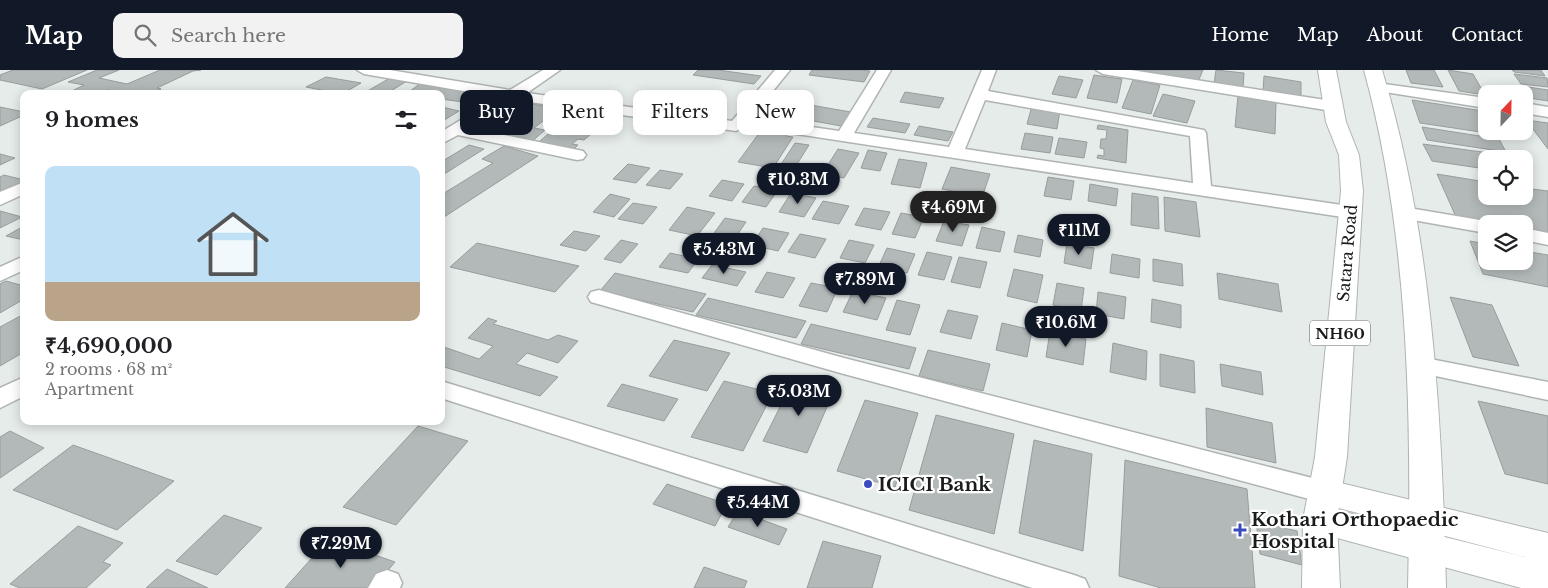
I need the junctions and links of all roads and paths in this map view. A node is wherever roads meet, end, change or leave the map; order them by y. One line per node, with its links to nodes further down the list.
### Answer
1 (364, 70): 7 (street)
2 (783, 70): 12 (street)
3 (884, 70): 24 (street)
4 (988, 70): 13 (street)
5 (1103, 70): 16 (street)
6 (1327, 70): 16 (main road, Satara Road / NH60)
7 (382, 71): 10 (street)
8 (545, 71): 11 (street)
9 (1375, 78): 15 (street); 32 (main road)
10 (485, 90)
11 (519, 90)
12 (766, 90)
13 (979, 94): 26 (street); 29 (street)
14 (533, 98): 19 (street)
15 (1478, 101)
16 (1332, 106): 31 (main road, Satara Road / NH60)
17 (1533, 110): 18 (street)
18 (1548, 112)
19 (737, 124)
20 (737, 125): 25 (street)
21 (460, 127): 23 (street)
22 (814, 133): 24 (street)
23 (446, 135): 27 (street)
24 (844, 137): 26 (street)
25 (722, 142)
26 (955, 153): 29 (street)
27 (577, 155)
28 (20, 189): 30 (street)
29 (1202, 190): 31 (street)
30 (0, 199)
31 (1349, 212): 49 (main road, Satara Road / NH60)
32 (1404, 219): 33 (street); 34 (street); 44 (main road)
33 (1478, 226)
34 (1478, 236)
35 (1533, 236): 36 (street)
36 (1548, 238)
37 (1533, 246): 38 (street)
38 (1548, 248)
39 (0, 254): 40 (street)
40 (20, 260)
41 (20, 263): 42 (street)
42 (0, 275)
43 (599, 297): 49 (street)
44 (1420, 365): 47 (street); 50 (main road)
45 (20, 387): 48 (street)
46 (445, 390): 53 (street)
47 (1548, 391)
48 (0, 399)
49 (1322, 506): 50 (main road); 54 (main road, Satara Road / NH60)
50 (1426, 533): 51 (main road); 52 (main road); 55 (main road)
51 (1548, 548)
52 (1548, 579)
53 (1074, 588)
54 (1321, 588)
55 (1427, 588)

